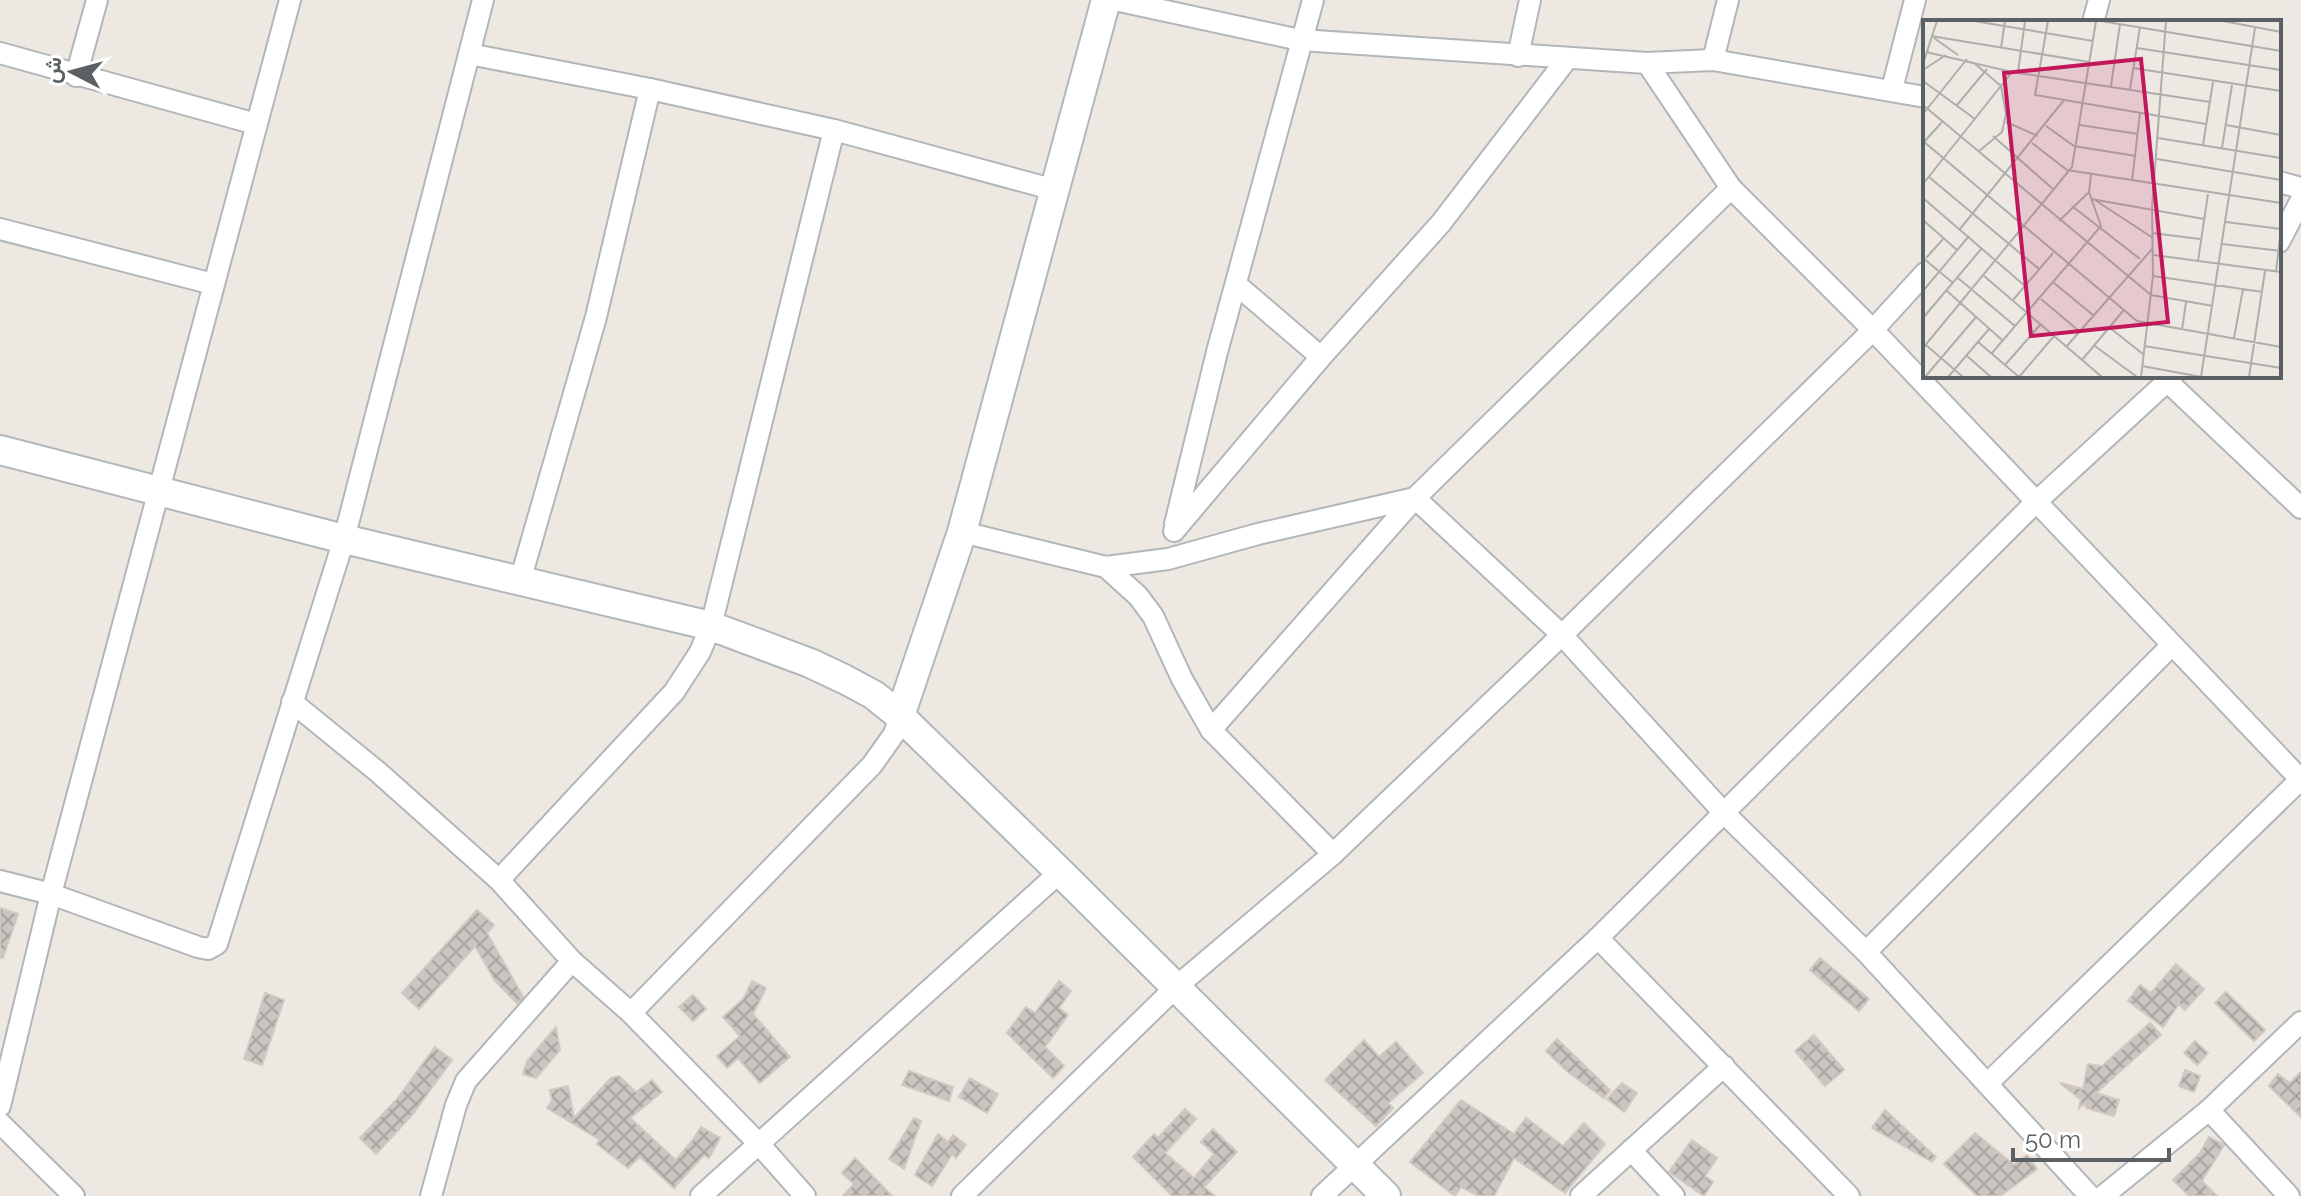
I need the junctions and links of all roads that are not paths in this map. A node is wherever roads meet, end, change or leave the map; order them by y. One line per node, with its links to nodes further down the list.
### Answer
1 (97, 0): 19 (street)
2 (290, 0): 23 (street)
3 (483, 0): 14 (street)
4 (1106, 0): 28 (main road)
5 (1115, 0): 12 (street)
6 (1313, 0): 12 (street)
7 (1530, 0): 15 (street)
8 (1728, 0): 17 (street)
9 (1915, 0): 21 (street)
10 (2099, 0): 11 (street)
11 (2094, 20)
12 (1300, 40): 15 (street); 34 (street)
13 (0, 53): 19 (street)
14 (469, 54): 20 (street); 45 (street)
15 (1518, 56): 16 (street)
16 (1567, 59): 18 (street); 36 (street)
17 (1713, 60): 18 (street); 21 (street)
18 (1647, 63): 26 (street)
19 (76, 76): 23 (street)
20 (650, 89): 24 (street); 48 (street)
21 (1892, 89): 22 (street)
22 (1923, 97)
23 (256, 124): 33 (street)
24 (834, 130): 28 (street); 49 (street)
25 (2281, 183): 27 (street)
26 (1731, 188): 35 (street); 40 (street)
27 (2301, 188)
28 (1055, 190): 44 (main road)
29 (2301, 200): 31 (street)
30 (0, 229): 33 (street)
31 (2281, 238)
32 (1923, 275): 35 (street)
33 (213, 284): 39 (street)
34 (1237, 285): 36 (street); 43 (street)
35 (1873, 330): 41 (street); 50 (street)
36 (1321, 357): 43 (street)
37 (2171, 379): 41 (street); 42 (street)
38 (0, 450): 39 (main road)
39 (160, 492): 45 (main road); 61 (street)
40 (1415, 498): 46 (street); 50 (street); 54 (street)
41 (2036, 502): 51 (street); 56 (street)
42 (2301, 508)
43 (1174, 531): 46 (street)
44 (962, 532): 47 (street); 53 (main road)
45 (344, 539): 48 (main road); 52 (street)
46 (1168, 559): 47 (street)
47 (1106, 567): 54 (street)
48 (520, 581): 49 (main road)
49 (711, 626): 53 (main road); 59 (street)
50 (1562, 635): 56 (street); 57 (street)
51 (2172, 645): 55 (street); 63 (street)
52 (292, 702): 59 (street); 61 (street)
53 (900, 716): 58 (main road); 66 (street)
54 (1211, 730): 57 (street)
55 (2301, 780): 70 (street)
56 (1724, 813): 62 (street); 63 (street)
57 (1333, 854): 65 (street)
58 (1060, 872): 65 (main road); 74 (street)
59 (499, 880): 64 (street)
60 (0, 881): 61 (street)
61 (51, 894): 69 (street)
62 (1598, 938): 68 (street); 76 (street)
63 (1866, 952): 70 (street)
64 (572, 961): 66 (street); 78 (street)
65 (1176, 987): 76 (main road); 81 (street)
66 (631, 1013): 74 (street)
67 (2301, 1022): 72 (street)
68 (1724, 1066): 75 (street); 86 (street)
69 (4, 1073): 71 (street)
70 (1989, 1082): 87 (street)
71 (0, 1106)
72 (2209, 1110): 88 (street); 89 (street)
73 (0, 1123): 77 (street)
74 (759, 1144): 79 (street); 80 (street)
75 (1631, 1150): 84 (street); 85 (street)
76 (1355, 1165): 82 (street); 83 (main road)
77 (74, 1196)
78 (431, 1196)
79 (701, 1196)
80 (805, 1196)
81 (962, 1196)
82 (1322, 1196)
83 (1386, 1196)
84 (1581, 1196)
85 (1674, 1196)
86 (1849, 1196)
87 (2090, 1196)
88 (2103, 1196)
89 (2289, 1196)

